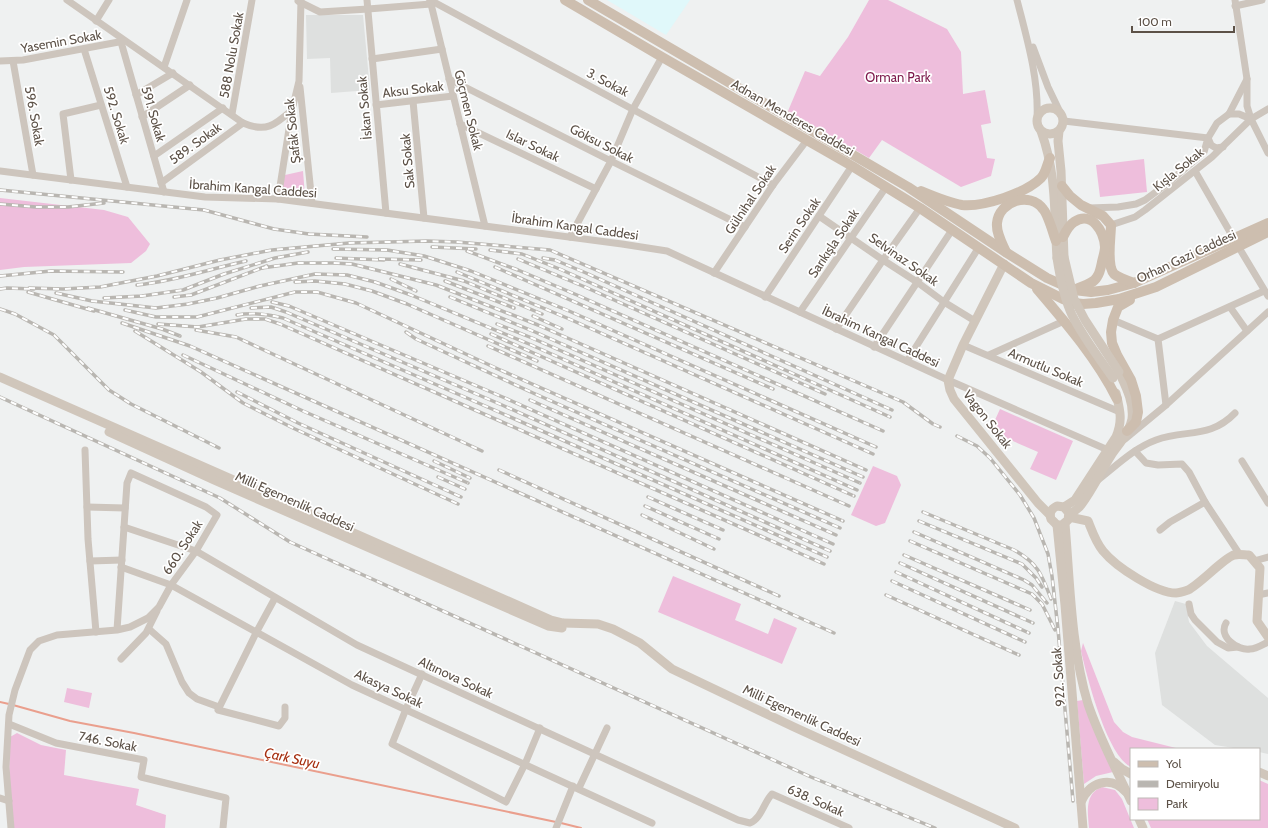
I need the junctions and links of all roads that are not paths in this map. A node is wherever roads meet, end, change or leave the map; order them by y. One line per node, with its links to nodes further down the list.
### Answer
1 (67, 0): 14 (street)
2 (109, 0): 14 (street)
3 (187, 0): 23 (street)
4 (252, 0): 38 (street, 588 Nolu Sokak)
5 (367, 0): 13 (street, İskan Sokak)
6 (565, 0): 19 (main road, Adnan Menderes Caddesi)
7 (588, 0): 65 (main road, Adnan Menderes Caddesi)
8 (1017, 0): 15 (street)
9 (1262, 0): 12 (street)
10 (299, 1): 13 (street); 27 (street, Şafak Sokak)
11 (430, 1): 13 (street); 18 (street, Göçmen Sokak); 35 (street, 3. Sokak)
12 (1235, 3): 26 (street)
13 (368, 9): 20 (street, İskan Sokak)
14 (96, 21): 16 (street)
15 (1023, 21): 40 (street); 42 (street)
16 (123, 42): 17 (street, Yasemin Sokak); 23 (street); 29 (street, 591. Sokak)
17 (84, 49): 21 (street, Yasemin Sokak); 32 (street, 592. Sokak)
18 (442, 49): 20 (street); 25 (street, Göçmen Sokak)
19 (662, 57): 35 (street); 49 (main road, Adnan Menderes Caddesi)
20 (372, 58): 33 (street, İskan Sokak)
21 (13, 60): 22 (street, Yasemin Sokak); 58 (street, 596. Sokak)
22 (0, 61)
23 (164, 67): 24 (street)
24 (173, 73): 28 (street); 29 (street)
25 (449, 78): 30 (street, Göçmen Sokak); 54 (street, Göksu Sokak)
26 (1247, 79): 39 (street); 43 (street)
27 (299, 81): 37 (street, Şafak Sokak); 69 (street, Şafak Sokak)
28 (190, 85): 34 (street); 41 (street)
29 (136, 95): 41 (street, 591. Sokak)
30 (453, 96): 31 (street, Aksu Sokak); 45 (street, Göçmen Sokak)
31 (413, 101): 33 (street, Aksu Sokak); 74 (street, Sak Sokak)
32 (101, 105): 59 (street); 63 (street, 592. Sokak)
33 (376, 105): 72 (street, İskan Sokak)
34 (224, 108): 38 (street); 52 (street)
35 (632, 109): 54 (street); 61 (street, 3. Sokak)
36 (1268, 109): 43 (street, Kışla Sokak)
37 (292, 110): 44 (street); 68 (street, Şafak Sokak)
38 (232, 114): 44 (street)
39 (1229, 114): 43 (street); 48 (street, Kışla Sokak)
40 (1062, 116): 42 (main road); 47 (main road); 48 (street)
41 (142, 117): 52 (street, 591. Sokak)
42 (1037, 119): 46 (main road)
43 (1251, 119): 50 (street, Kışla Sokak); 51 (street)
44 (243, 123): 60 (street, 589. Sokak)
45 (460, 124): 66 (street, Islar Sokak); 77 (street, Göçmen Sokak)
46 (1041, 131): 47 (main road); 53 (main road)
47 (1059, 131): 62 (main road)
48 (1208, 138): 50 (street); 71 (street, Kışla Sokak)
49 (807, 140): 55 (main road, Adnan Menderes Caddesi); 61 (street, Gülnihal Sokak)
50 (1223, 146): 57 (street, Kışla Sokak)
51 (1268, 154)
52 (154, 156): 60 (street, 591. Sokak)
53 (1050, 158): 65 (main road); 83 (main road)
54 (612, 161): 66 (street); 78 (street, Göksu Sokak)
55 (852, 166): 64 (main road, Adnan Menderes Caddesi); 73 (street, Serin Sokak)
56 (0, 171): 58 (street, İbrahim Kangal Caddesi)
57 (1195, 171): 76 (street, Kışla Sokak); 84 (street)
58 (33, 175): 59 (street, İbrahim Kangal Caddesi)
59 (71, 180): 63 (street, İbrahim Kangal Caddesi)
60 (161, 183): 67 (street, 591. Sokak)
61 (773, 185): 78 (street, Gülnihal Sokak)
62 (1062, 186): 71 (main road); 83 (main road)
63 (127, 187): 67 (street, İbrahim Kangal Caddesi)
64 (886, 187): 70 (main road, Adnan Menderes Caddesi); 82 (street, Sarıkışla Sokak)
65 (908, 187): 86 (main road, Adnan Menderes Caddesi)
66 (596, 189): 81 (street)
67 (164, 192): 68 (street, İbrahim Kangal Caddesi)
68 (278, 199): 69 (street, İbrahim Kangal Caddesi)
69 (312, 203): 72 (street, İbrahim Kangal Caddesi)
70 (920, 208): 79 (main road, Adnan Menderes Caddesi); 87 (street)
71 (1089, 208): 76 (main road)
72 (386, 213): 74 (street, İbrahim Kangal Caddesi)
73 (819, 216): 82 (street, Selvinaz Sokak); 96 (street, Serin Sokak)
74 (424, 218): 77 (street, İbrahim Kangal Caddesi)
75 (1268, 223): 84 (main road, Orhan Gazi Caddesi)
76 (1111, 225): 92 (main road)
77 (485, 226): 81 (street, İbrahim Kangal Caddesi)
78 (745, 227): 89 (street, Gülnihal Sokak)
79 (952, 230): 85 (main road, Adnan Menderes Caddesi); 90 (street)
80 (1268, 232): 84 (main road, Orhan Gazi Caddesi)
81 (570, 237): 89 (street, İbrahim Kangal Caddesi)
82 (851, 237): 87 (street, Selvinaz Sokak); 99 (street, Sarıkışla Sokak)
83 (1060, 239): 86 (main road); 94 (main road); 111 (main road, bridge)
84 (1236, 242): 92 (main road, Orhan Gazi Caddesi); 93 (main road, Orhan Gazi Caddesi); 95 (street)
85 (979, 247): 88 (main road, Adnan Menderes Caddesi); 97 (street)
86 (1007, 253): 94 (main road, Orhan Gazi Caddesi)
87 (883, 260): 90 (street, Selvinaz Sokak); 104 (street)
88 (1004, 264): 91 (main road, Orhan Gazi Caddesi); 102 (main road)
89 (714, 273): 96 (street, İbrahim Kangal Caddesi)
90 (918, 282): 97 (street, Selvinaz Sokak); 108 (street)
91 (1031, 282): 93 (main road, Orhan Gazi Caddesi); 103 (main road)
92 (1134, 283): 94 (main road, Orhan Gazi Caddesi)
93 (1156, 286): 101 (main road)
94 (1074, 290)
95 (1266, 293): 98 (street)
96 (765, 297): 99 (street, İbrahim Kangal Caddesi)
97 (944, 302): 102 (street, Selvinaz Sokak); 110 (street)
98 (1230, 307): 105 (street); 106 (street)
99 (800, 312): 104 (street, İbrahim Kangal Caddesi)
100 (1268, 312): 105 (street)
101 (1113, 320): 106 (street); 119 (main road)
102 (975, 321): 107 (main road)
103 (1064, 321): 109 (street); 115 (main road)
104 (836, 329): 108 (street, İbrahim Kangal Caddesi)
105 (1247, 331): 116 (street)
106 (1158, 339): 116 (street)
107 (963, 345): 109 (street, Armutlu Sokak); 113 (main road)
108 (874, 347): 110 (street, İbrahim Kangal Caddesi)
109 (989, 355): 117 (street, Armutlu Sokak)
110 (907, 361): 113 (street, İbrahim Kangal Caddesi)
111 (1116, 375): 115 (main road); 119 (main road)
112 (0, 378): 150 (main road, Milli Egemenlik Caddesi)
113 (948, 380): 122 (street, İbrahim Kangal Caddesi); 132 (main road, Vagon Sokak)
114 (0, 384): 150 (main road, Milli Egemenlik Caddesi)
115 (1117, 399): 117 (main road)
116 (1166, 405): 120 (street)
117 (1120, 412): 122 (main road)
118 (1235, 413): 123 (street)
119 (1128, 431): 120 (main road)
120 (1120, 443): 125 (main road)
121 (85, 450): 129 (street)
122 (1108, 450): 130 (main road)
123 (1135, 451): 125 (street); 126 (street)
124 (1242, 462): 127 (street)
125 (1095, 483): 128 (main road)
126 (1205, 502): 136 (street); 138 (street)
127 (1268, 503)
128 (1080, 506): 133 (main road); 134 (main road)
129 (87, 507): 131 (street); 140 (street)
130 (1064, 507): 132 (main road); 133 (main road)
131 (125, 508): 135 (street, 660. Sokak); 137 (street, 660. Sokak)
132 (1050, 515): 133 (main road)
133 (1065, 520): 134 (main road); 168 (main road, 922. Sokak); 177 (main road, 922. Sokak)
134 (1088, 521): 138 (main road)
135 (124, 527): 137 (street, Altınova Sokak); 142 (street, 660. Sokak)
136 (1160, 530)
137 (196, 551): 143 (street, 660. Sokak); 146 (street, Altınova Sokak)
138 (1240, 555): 141 (main road)
139 (1268, 557): 141 (street)
140 (90, 561): 142 (street); 154 (street)
141 (1254, 561): 145 (main road)
142 (122, 564): 143 (street, Akasya Sokak); 152 (street, 660. Sokak)
143 (171, 585): 148 (street, 660. Sokak); 153 (street, Akasya Sokak)
144 (1268, 593): 145 (street)
145 (1258, 595): 155 (main road)
146 (276, 598): 153 (street); 159 (street, Altınova Sokak)
147 (1189, 604): 157 (street)
148 (159, 607): 151 (street); 152 (street, 660. Sokak)
149 (1226, 623): 157 (street)
150 (582, 624): 184 (main road, Milli Egemenlik Caddesi)
151 (149, 628): 158 (street); 160 (street)
152 (117, 630): 154 (street)
153 (257, 631): 160 (street); 162 (street, Akasya Sokak)
154 (96, 632): 163 (street)
155 (1268, 637)
156 (1268, 642): 157 (street)
157 (1238, 647)
158 (122, 659)
159 (422, 674): 162 (street); 164 (street, Altınova Sokak)
160 (220, 707): 161 (street)
161 (285, 707)
162 (406, 709): 169 (street, Akasya Sokak); 169 (street)
163 (9, 724): 166 (street); 181 (street, 746. Sokak)
164 (540, 728): 167 (street, Altınova Sokak); 169 (street)
165 (607, 728): 167 (street)
166 (3, 754): 176 (street)
167 (596, 754): 172 (street); 173 (street, Altınova Sokak)
168 (1110, 756): 170 (main road); 171 (main road, 922. Sokak)
169 (525, 764): 172 (street, Akasya Sokak)
170 (1130, 773)
171 (1124, 785): 175 (main road, 922. Sokak); 177 (main road)
172 (576, 787): 178 (street, Akasya Sokak); 182 (street)
173 (772, 794): 183 (street, 638. Sokak)
174 (0, 798): 176 (street)
175 (1130, 799)
176 (9, 801): 180 (street)
177 (1081, 802): 179 (main road, 922. Sokak)
178 (652, 823)
179 (1083, 827)
180 (11, 828)
181 (223, 828)
182 (556, 828)
183 (849, 828)
184 (1015, 828)

